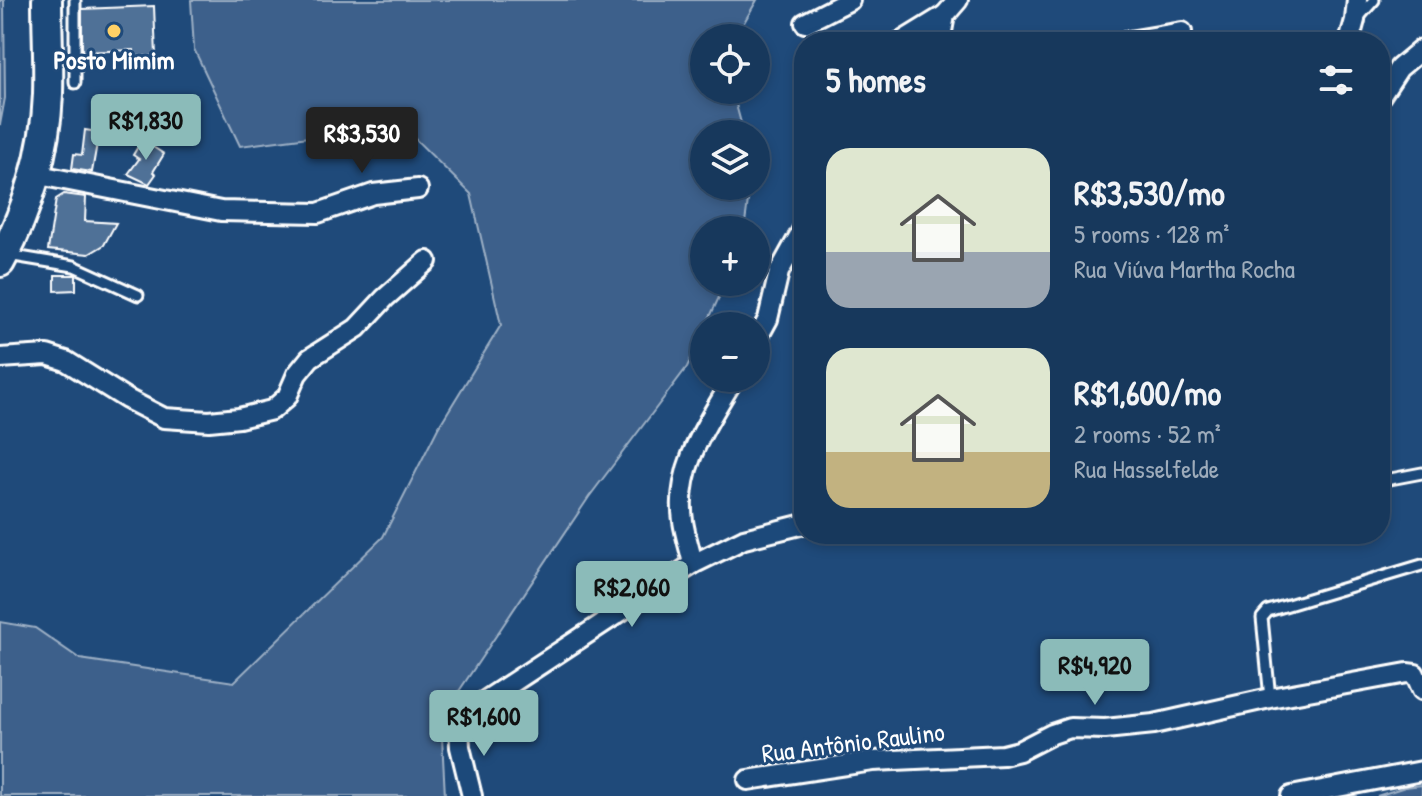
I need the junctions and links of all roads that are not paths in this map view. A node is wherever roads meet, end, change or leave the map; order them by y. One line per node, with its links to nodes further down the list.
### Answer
1 (28, 0): 18 (main road)
2 (47, 0): 16 (main road)
3 (75, 0): 15 (lane)
4 (850, 0): 9 (street)
5 (1357, 0): 8 (street)
6 (1374, 0): 8 (lane)
7 (946, 5): 10 (street); 11 (street)
8 (1355, 20): 12 (street)
9 (805, 23)
10 (913, 32)
11 (942, 32)
12 (1352, 32)
13 (1422, 49): 14 (street)
14 (1390, 82)
15 (75, 83)
16 (34, 174): 17 (street); 20 (main road)
17 (418, 189)
18 (0, 219)
19 (794, 245): 23 (street)
20 (2, 258): 22 (lane)
21 (427, 261): 24 (street)
22 (138, 295)
23 (770, 312)
24 (0, 358)
25 (726, 392): 31 (street)
26 (1422, 473): 27 (lane)
27 (1394, 477): 28 (lane); 29 (lane)
28 (1390, 478)
29 (1422, 481)
30 (794, 526): 31 (street)
31 (693, 564): 37 (street)
32 (1422, 565): 34 (lane)
33 (1422, 690): 34 (street, Rua Antônio Raulino)
34 (1270, 698): 36 (street, Rua Antônio Raulino)
35 (1422, 771): 38 (street)
36 (748, 780)
37 (472, 796)
38 (1291, 796)

